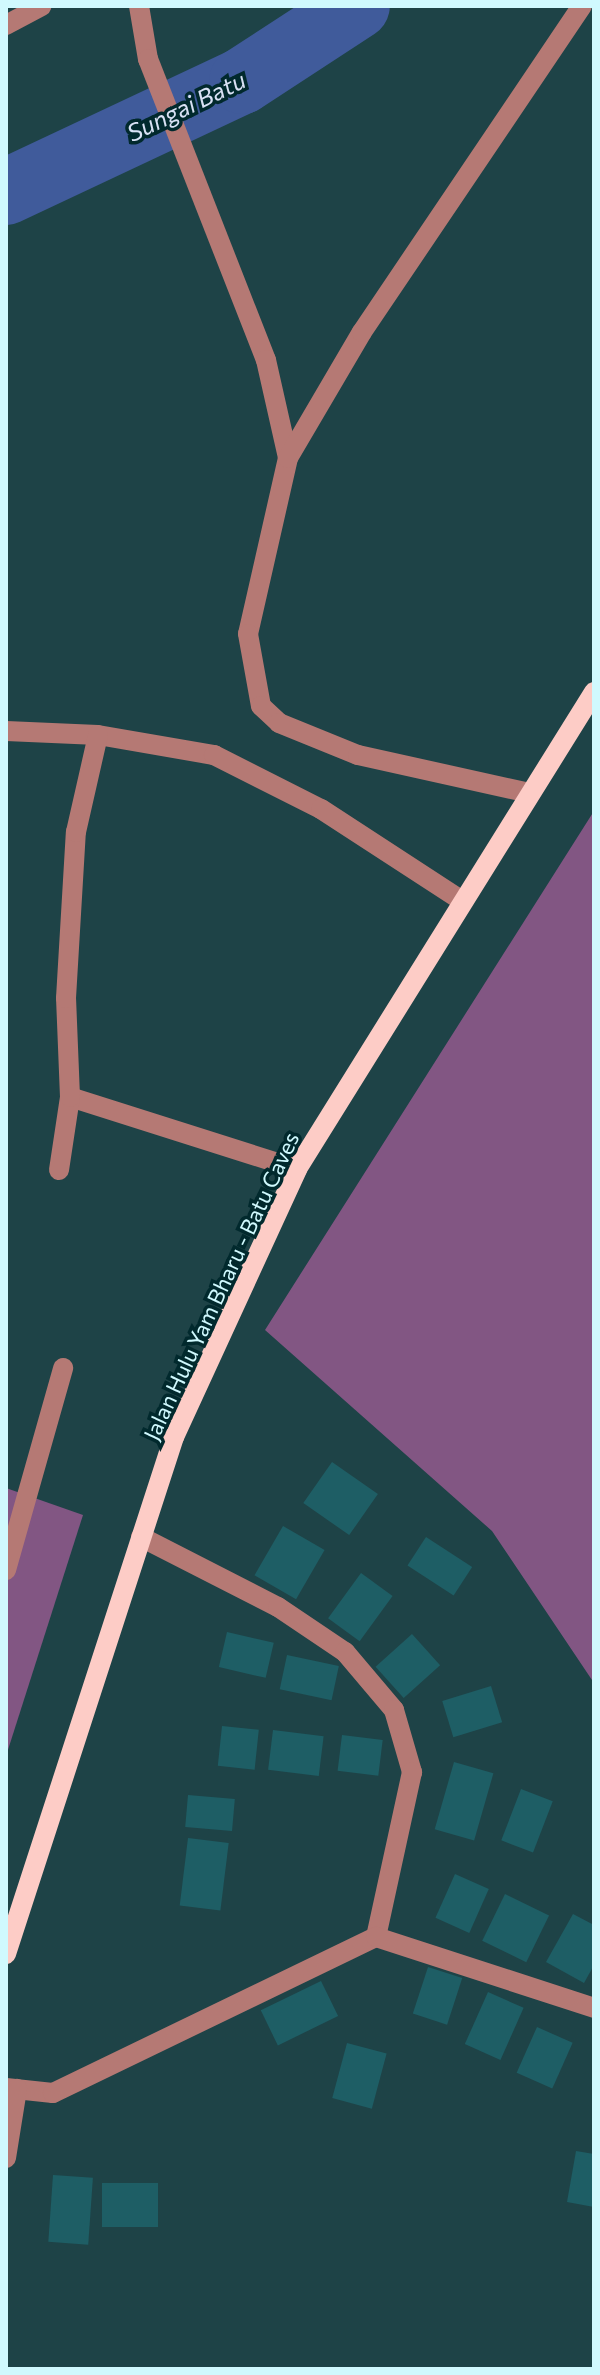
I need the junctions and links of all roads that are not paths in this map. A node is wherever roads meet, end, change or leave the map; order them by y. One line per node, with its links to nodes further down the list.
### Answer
1 (41, 6): 4 (street)
2 (139, 6): 5 (street)
3 (582, 6): 5 (street)
4 (6, 25)
5 (288, 458): 9 (street)
6 (594, 692): 9 (main road, Jalan Hulu Yam Bharu - Batu Caves)
7 (6, 731): 8 (street)
8 (98, 735): 10 (street); 11 (street)
9 (530, 793): 10 (main road, Jalan Hulu Yam Bharu - Batu Caves)
10 (462, 901): 12 (main road, Jalan Hulu Yam Bharu - Batu Caves)
11 (70, 1097): 12 (street); 13 (street)
12 (297, 1169): 15 (main road, Jalan Hulu Yam Bharu - Batu Caves)
13 (59, 1170)
14 (63, 1368): 16 (street)
15 (141, 1537): 17 (street); 18 (main road, Jalan Hulu Yam Bharu - Batu Caves)
16 (6, 1570)
17 (376, 1937): 19 (street); 20 (street)
18 (6, 1954)
19 (594, 2008)
20 (12, 2089): 21 (street)
21 (6, 2158)

